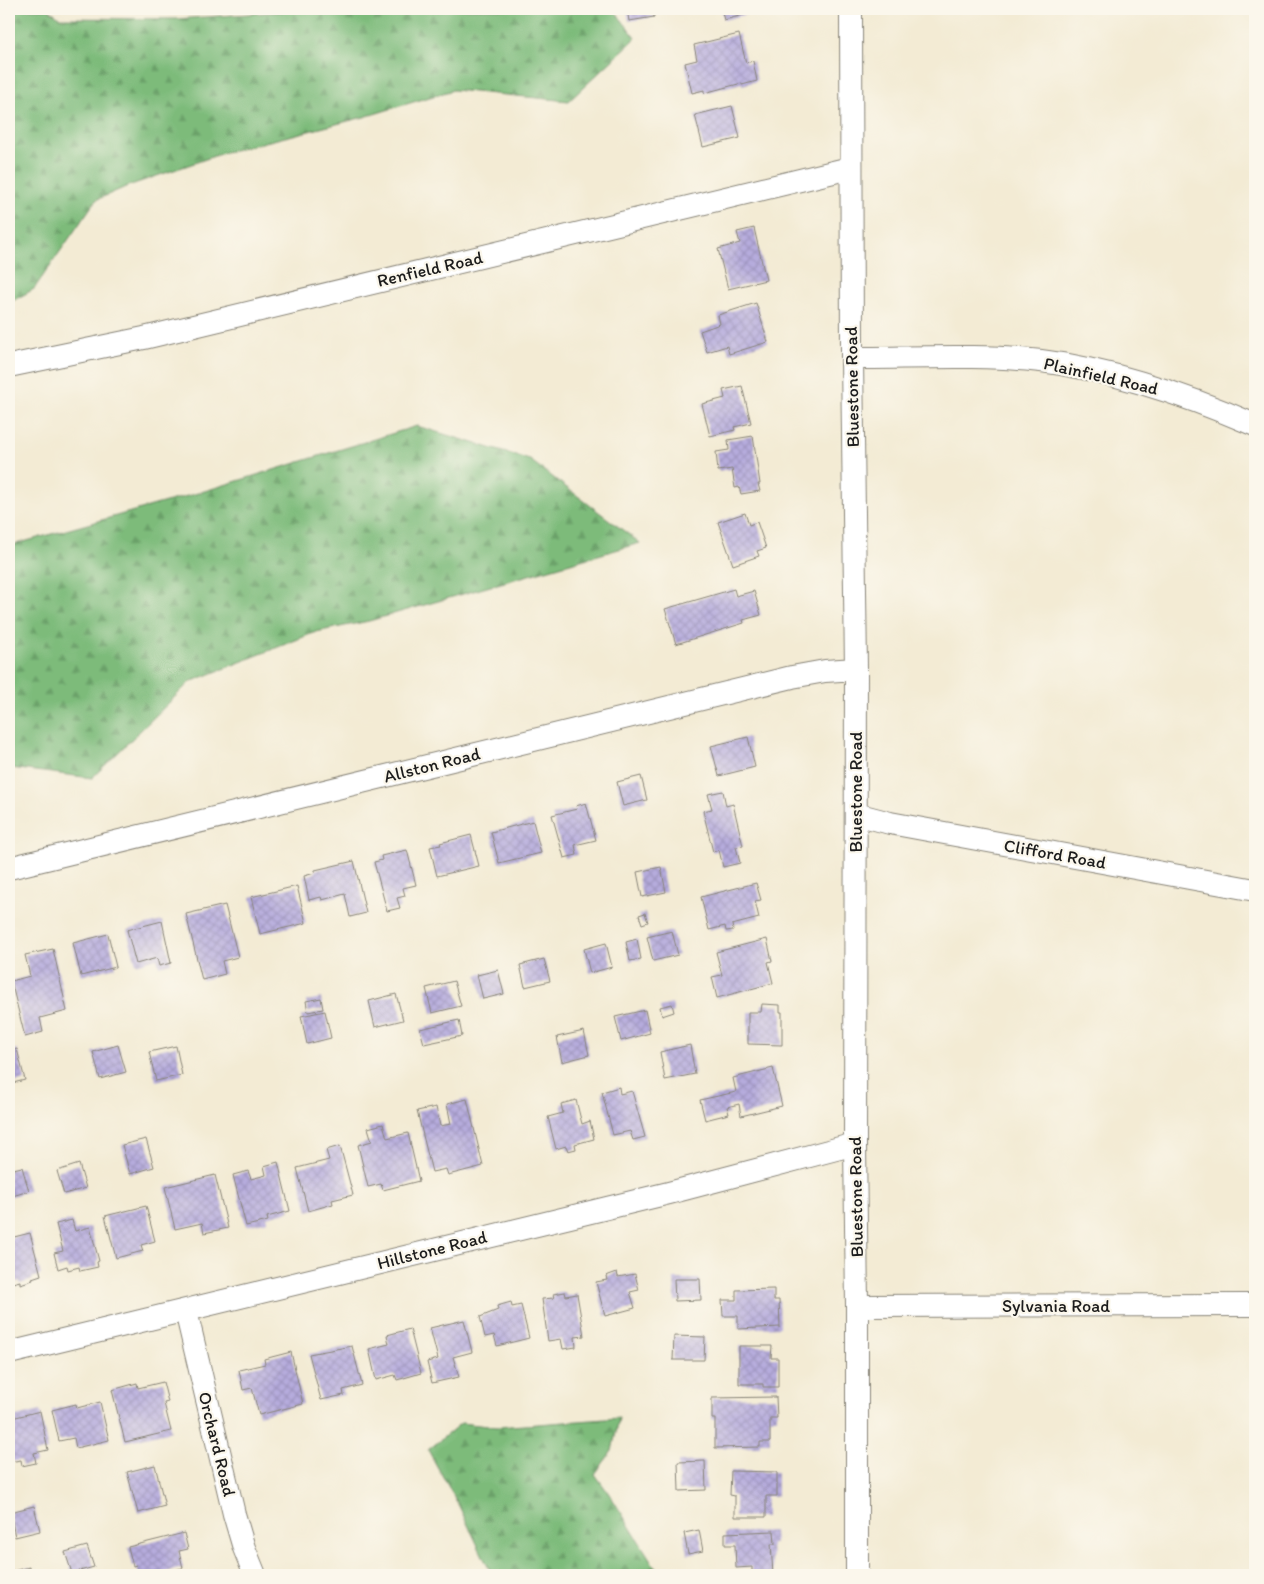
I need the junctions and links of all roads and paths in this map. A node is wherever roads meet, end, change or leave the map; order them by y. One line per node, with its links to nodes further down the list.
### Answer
1 (851, 9): 2 (street, Bluestone Road)
2 (850, 168): 3 (street, Bluestone Road); 4 (street, Renfield Road)
3 (852, 358): 5 (street, Plainfield Road); 6 (street, Bluestone Road)
4 (9, 366)
5 (1255, 424)
6 (856, 668): 7 (street, Bluestone Road); 8 (street, Allston Road)
7 (856, 814): 9 (street, Clifford Road); 10 (street, Bluestone Road)
8 (9, 868)
9 (1255, 890)
10 (855, 1144): 12 (street, Bluestone Road); 13 (street, Hillstone Road)
11 (1255, 1305): 12 (street, Sylvania Road)
12 (857, 1306): 16 (street, Bluestone Road)
13 (186, 1311): 14 (street, Hillstone Road); 15 (street, Orchard Road)
14 (9, 1353)
15 (255, 1575)
16 (856, 1575)

